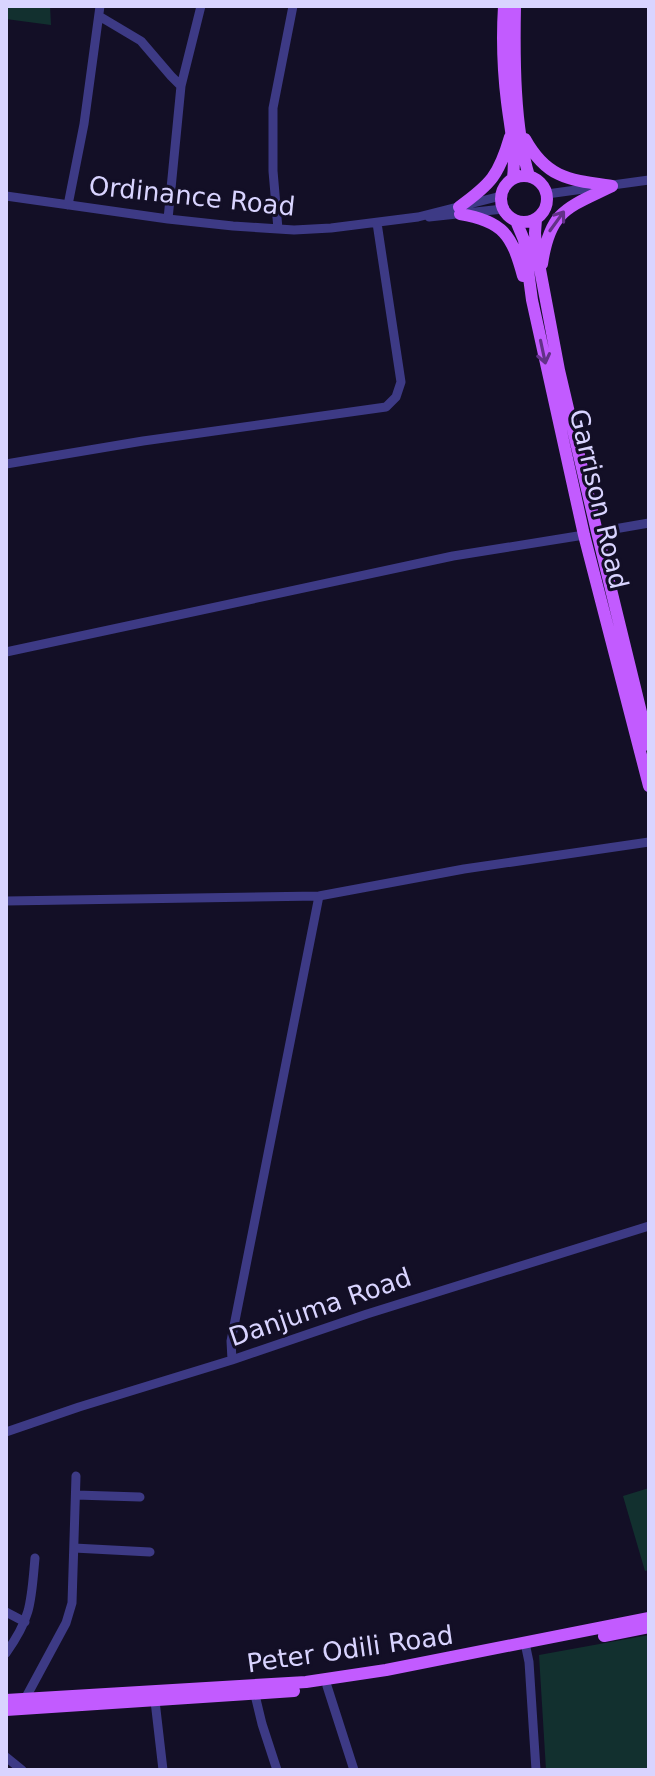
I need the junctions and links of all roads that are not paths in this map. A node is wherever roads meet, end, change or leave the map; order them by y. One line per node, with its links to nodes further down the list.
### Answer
1 (201, 6): 6 (street)
2 (293, 6): 21 (street)
3 (504, 6): 7 (main road)
4 (515, 6): 7 (main road)
5 (100, 11): 6 (street); 15 (street)
6 (181, 86): 17 (street)
7 (516, 133): 8 (main road); 9 (main road); 11 (main road); 16 (main road)
8 (529, 176): 9 (main road); 12 (main road)
9 (513, 178): 14 (main road)
10 (649, 180): 11 (street)
11 (612, 186): 12 (street); 22 (main road, one-way to 11)
12 (547, 194): 18 (main road)
13 (6, 196): 15 (street, Ordinance Road)
14 (502, 202): 16 (street, Ordinance Road); 19 (main road)
15 (68, 205): 17 (street, Ordinance Road)
16 (460, 210): 20 (street, Ordinance Road); 23 (main road)
17 (168, 219): 21 (street, Ordinance Road)
18 (536, 219): 19 (main road); 22 (main road, Garrison Road)
19 (516, 221): 23 (main road, Garrison Road)
20 (377, 223): 21 (street, Ordinance Road); 24 (street)
21 (278, 229)
22 (542, 283): 26 (main road, Garrison Road)
23 (532, 300): 26 (main road, Garrison Road, one-way to 26)
24 (6, 464)
25 (649, 523): 26 (street)
26 (590, 534): 27 (street); 28 (main road, Garrison Road); 29 (main road, Garrison Road)
27 (6, 652)
28 (649, 745)
29 (649, 786)
30 (649, 842): 31 (street)
31 (319, 896): 32 (street); 34 (street)
32 (6, 901)
33 (649, 1226): 34 (street, Danjuma Road)
34 (232, 1360): 35 (street, Danjuma Road)
35 (6, 1432)
36 (76, 1476): 37 (street)
37 (76, 1495): 38 (street); 39 (street)
38 (140, 1497)
39 (74, 1548): 40 (street); 50 (street)
40 (150, 1552)
41 (35, 1558): 44 (street)
42 (6, 1612): 44 (street)
43 (649, 1618): 47 (main road, Peter Odili Road)
44 (25, 1622): 46 (street)
45 (649, 1627): 47 (main road, Peter Odili Road)
46 (8, 1646)
47 (526, 1646): 48 (main road, Peter Odili Road); 50 (main road, Peter Odili Road); 59 (street)
48 (327, 1686): 49 (main road, Peter Odili Road); 58 (street)
49 (255, 1695): 52 (main road, Peter Odili Road); 57 (street)
50 (25, 1699): 51 (main road, Peter Odili Road)
51 (6, 1700)
52 (155, 1701): 53 (main road, Peter Odili Road); 56 (street)
53 (6, 1710)
54 (6, 1757): 55 (street)
55 (22, 1770)
56 (163, 1770)
57 (277, 1770)
58 (354, 1770)
59 (536, 1770)

